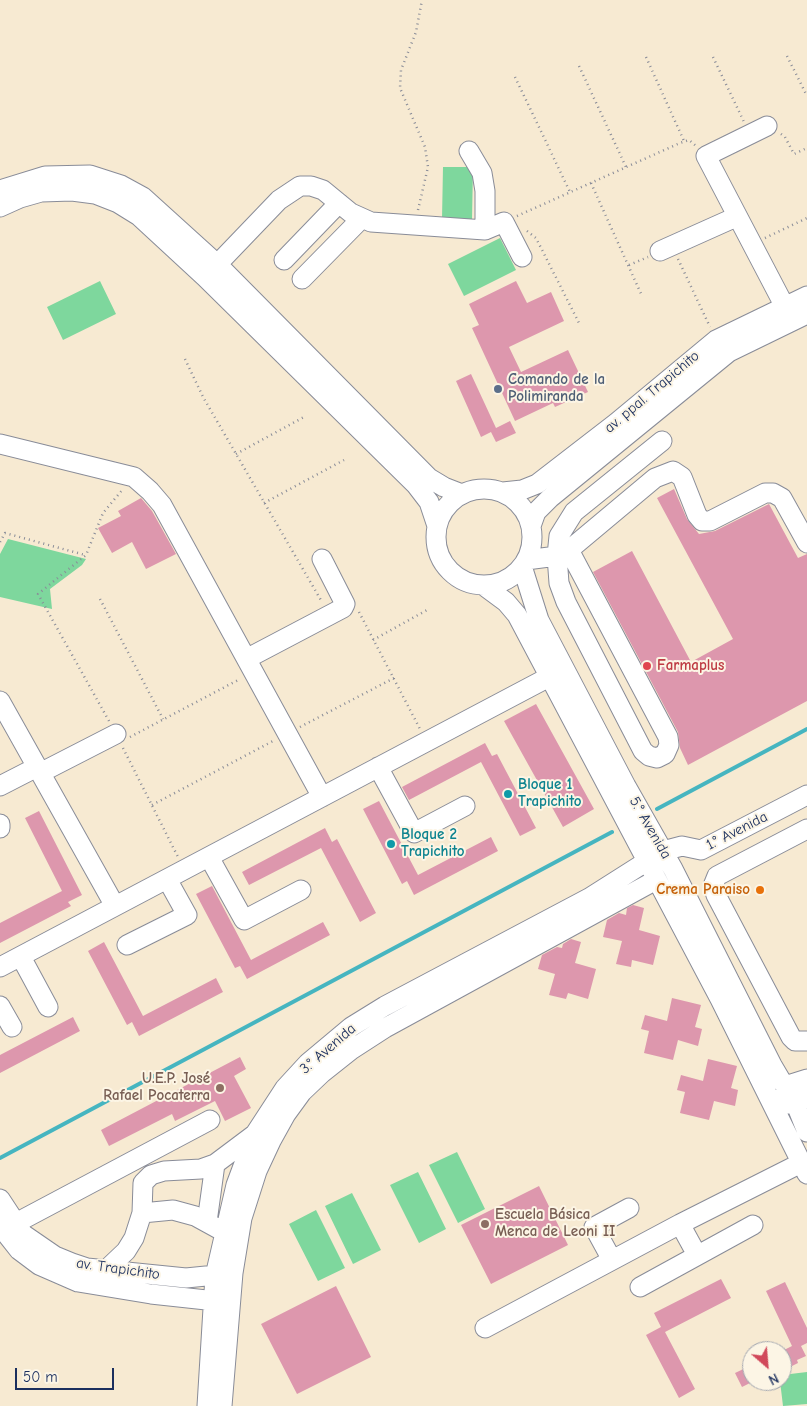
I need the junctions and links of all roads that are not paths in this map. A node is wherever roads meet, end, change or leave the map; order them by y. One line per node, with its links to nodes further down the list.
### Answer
1 (767, 126): 6 (street)
2 (468, 151): 8 (street)
3 (0, 190): 12 (street)
4 (339, 203): 7 (street); 11 (street); 12 (street)
5 (0, 207): 12 (street)
6 (736, 217): 9 (street); 16 (street)
7 (361, 218): 8 (street); 13 (street)
8 (485, 230): 10 (street)
9 (666, 249)
10 (522, 257)
11 (284, 260)
12 (211, 271): 20 (street); 21 (street)
13 (302, 279)
14 (807, 296): 16 (street, av. ppal. Trapichito)
15 (807, 314): 16 (street, av. ppal. Trapichito)
16 (778, 316): 19 (street, av. ppal. Trapichito); 22 (street, av. ppal. Trapichito)
17 (662, 441): 24 (street)
18 (0, 444): 28 (street)
19 (503, 492): 20 (street); 22 (street)
20 (462, 494): 21 (street)
21 (437, 526): 27 (street)
22 (531, 526): 26 (street)
23 (807, 543): 24 (street)
24 (563, 553): 24 (street); 26 (street)
25 (322, 559): 28 (street)
26 (524, 563): 27 (street); 39 (street, 5.° Avenida)
27 (483, 585): 29 (street, 5.° Avenida)
28 (252, 665): 36 (street)
29 (549, 677): 32 (street); 41 (street, 5.° Avenida)
30 (0, 701): 33 (street)
31 (118, 738): 33 (street)
32 (378, 767): 36 (street); 37 (street)
33 (39, 770): 34 (street); 45 (street)
34 (0, 786)
35 (807, 795): 39 (street, 1.° Avenida)
36 (322, 797): 40 (street)
37 (465, 806)
38 (807, 829): 52 (street)
39 (663, 851): 41 (street, 3.° Avenida); 53 (street, 5.° Avenida)
40 (209, 857): 42 (street); 44 (street)
41 (646, 861): 43 (street, 5.° Avenida); 58 (street, 3.° Avenida)
42 (168, 879): 45 (street); 46 (street)
43 (656, 880): 54 (street, 5.° Avenida); 72 (street, 3.° Avenida)
44 (302, 890)
45 (115, 906): 47 (street)
46 (127, 946)
47 (21, 957): 48 (street); 50 (street)
48 (0, 967)
49 (0, 1006): 51 (street)
50 (48, 1008)
51 (12, 1027)
52 (807, 1041)
53 (807, 1079)
54 (771, 1098): 55 (street); 60 (street)
55 (801, 1100): 57 (street)
56 (210, 1120): 67 (street)
57 (807, 1132)
58 (255, 1134): 59 (street); 68 (street, 3.° Avenida)
59 (215, 1164): 63 (street); 64 (street)
60 (804, 1169): 65 (street)
61 (0, 1199): 67 (street, av. Trapichito)
62 (629, 1208): 70 (street)
63 (142, 1213): 64 (street); 71 (street)
64 (207, 1222): 68 (street)
65 (680, 1224): 69 (street); 70 (street)
66 (754, 1225): 69 (street)
67 (5, 1228): 71 (street, av. Trapichito); 74 (street)
68 (226, 1233): 72 (street, 3.° Avenida)
69 (697, 1255): 73 (street)
70 (612, 1260): 75 (street)
71 (106, 1270): 72 (street, av. Trapichito)
72 (224, 1275): 74 (street)
73 (640, 1287)
74 (223, 1302): 76 (street); 77 (street)
75 (485, 1328)
76 (207, 1406)
77 (222, 1406)

